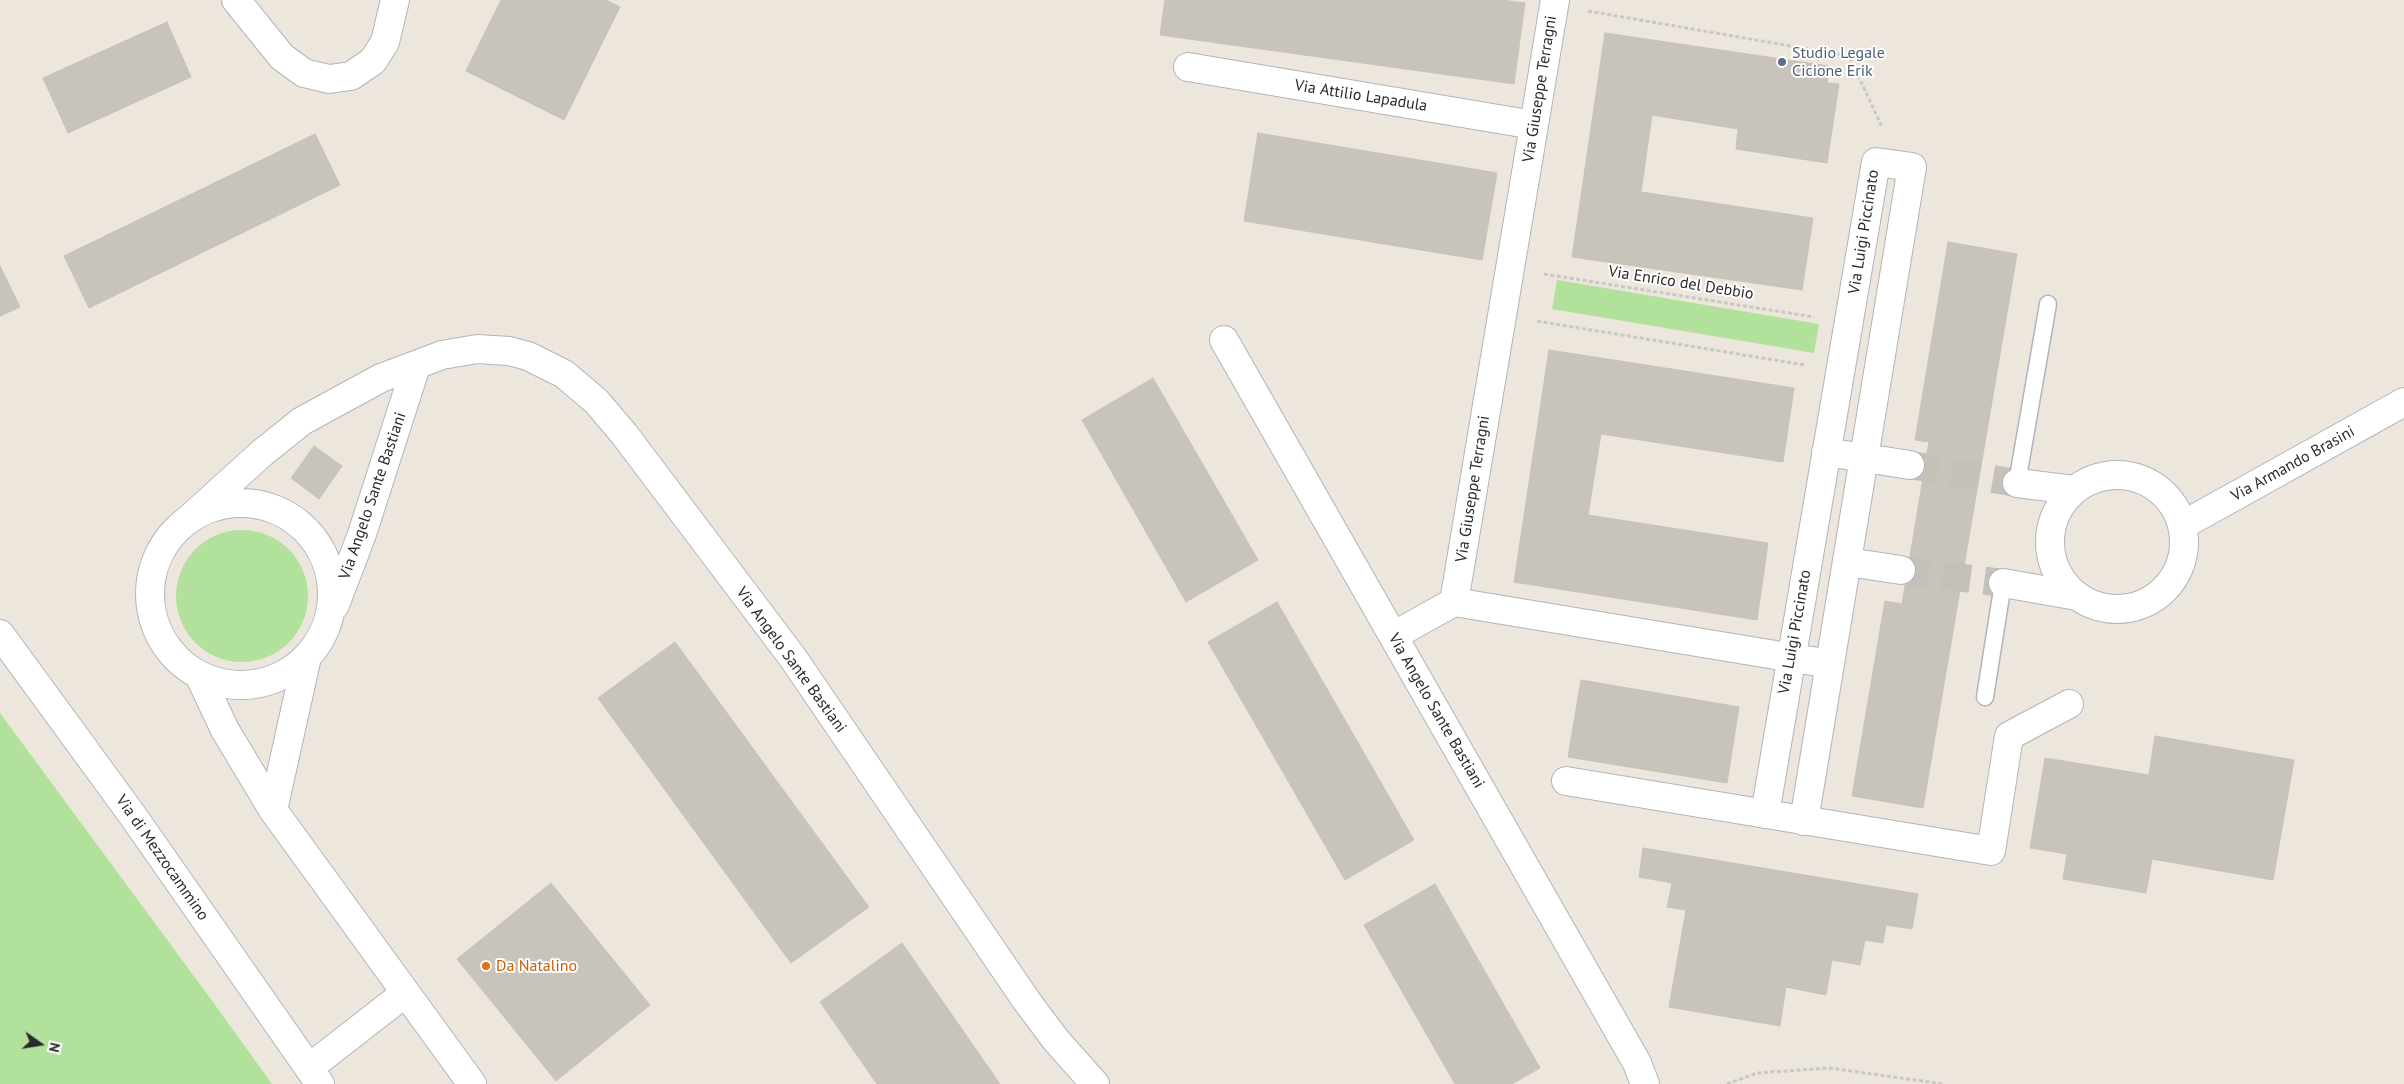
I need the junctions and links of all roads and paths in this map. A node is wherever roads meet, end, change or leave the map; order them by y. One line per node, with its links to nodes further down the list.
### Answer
1 (236, 0): 2 (street)
2 (395, 0)
3 (1554, 2): 5 (street, Via Giuseppe Terragni); 6 (path)
4 (1188, 67): 5 (street, Via Attilio Lapadula)
5 (1534, 125): 7 (street, Via Giuseppe Terragni)
6 (1876, 162): 10 (street, Via Luigi Piccinato); 11 (street, Via Luigi Piccinato)
7 (1510, 268): 9 (street, Via Giuseppe Terragni); 10 (path, Via Enrico del Debbio)
8 (2048, 304): 19 (lane)
9 (1502, 315): 14 (path); 27 (street, Via Giuseppe Terragni)
10 (1849, 323): 11 (street); 14 (street, Via Luigi Piccinato)
11 (1886, 330): 17 (street, Via Luigi Piccinato)
12 (1224, 340): 30 (street, Via Angelo Sante Bastiani)
13 (416, 366): 21 (street, Via Angelo Sante Bastiani); 28 (street, Via Angelo Sante Bastiani); 44 (street, Via Angelo Sante Bastiani)
14 (1840, 371): 16 (street, Via Luigi Piccinato)
15 (2404, 402): 22 (street, Via Armando Brasini)
16 (1826, 452): 17 (street); 32 (street, Via Luigi Piccinato)
17 (1865, 457): 18 (street); 23 (street, Via Luigi Piccinato)
18 (1910, 465)
19 (2017, 483): 20 (street)
20 (2074, 490): 22 (street); 26 (street)
21 (188, 520): 28 (street); 34 (street, Via Angelo Sante Bastiani)
22 (2183, 525): 26 (street)
23 (1848, 562): 24 (street); 33 (street, Via Luigi Piccinato)
24 (1901, 570)
25 (2003, 583): 26 (street); 35 (lane)
26 (2076, 596)
27 (1454, 602): 30 (street); 32 (street)
28 (327, 624): 31 (street)
29 (0, 634): 42 (street, Via di Mezzocammino)
30 (1394, 636): 45 (street, Via Angelo Sante Bastiani)
31 (307, 657): 34 (street); 38 (street)
32 (1790, 657): 33 (street); 39 (street, Via Luigi Piccinato)
33 (1830, 664): 40 (street, Via Luigi Piccinato)
34 (200, 676): 38 (street)
35 (1985, 697)
36 (2070, 704): 40 (street)
37 (1566, 781): 39 (street)
38 (273, 810): 41 (street)
39 (1766, 814): 40 (street)
40 (1804, 821)
41 (404, 994): 42 (street); 43 (street)
42 (314, 1076)
43 (472, 1084)
44 (1095, 1084)
45 (1645, 1084)
46 (1727, 1084): 47 (path)
47 (1943, 1084)

